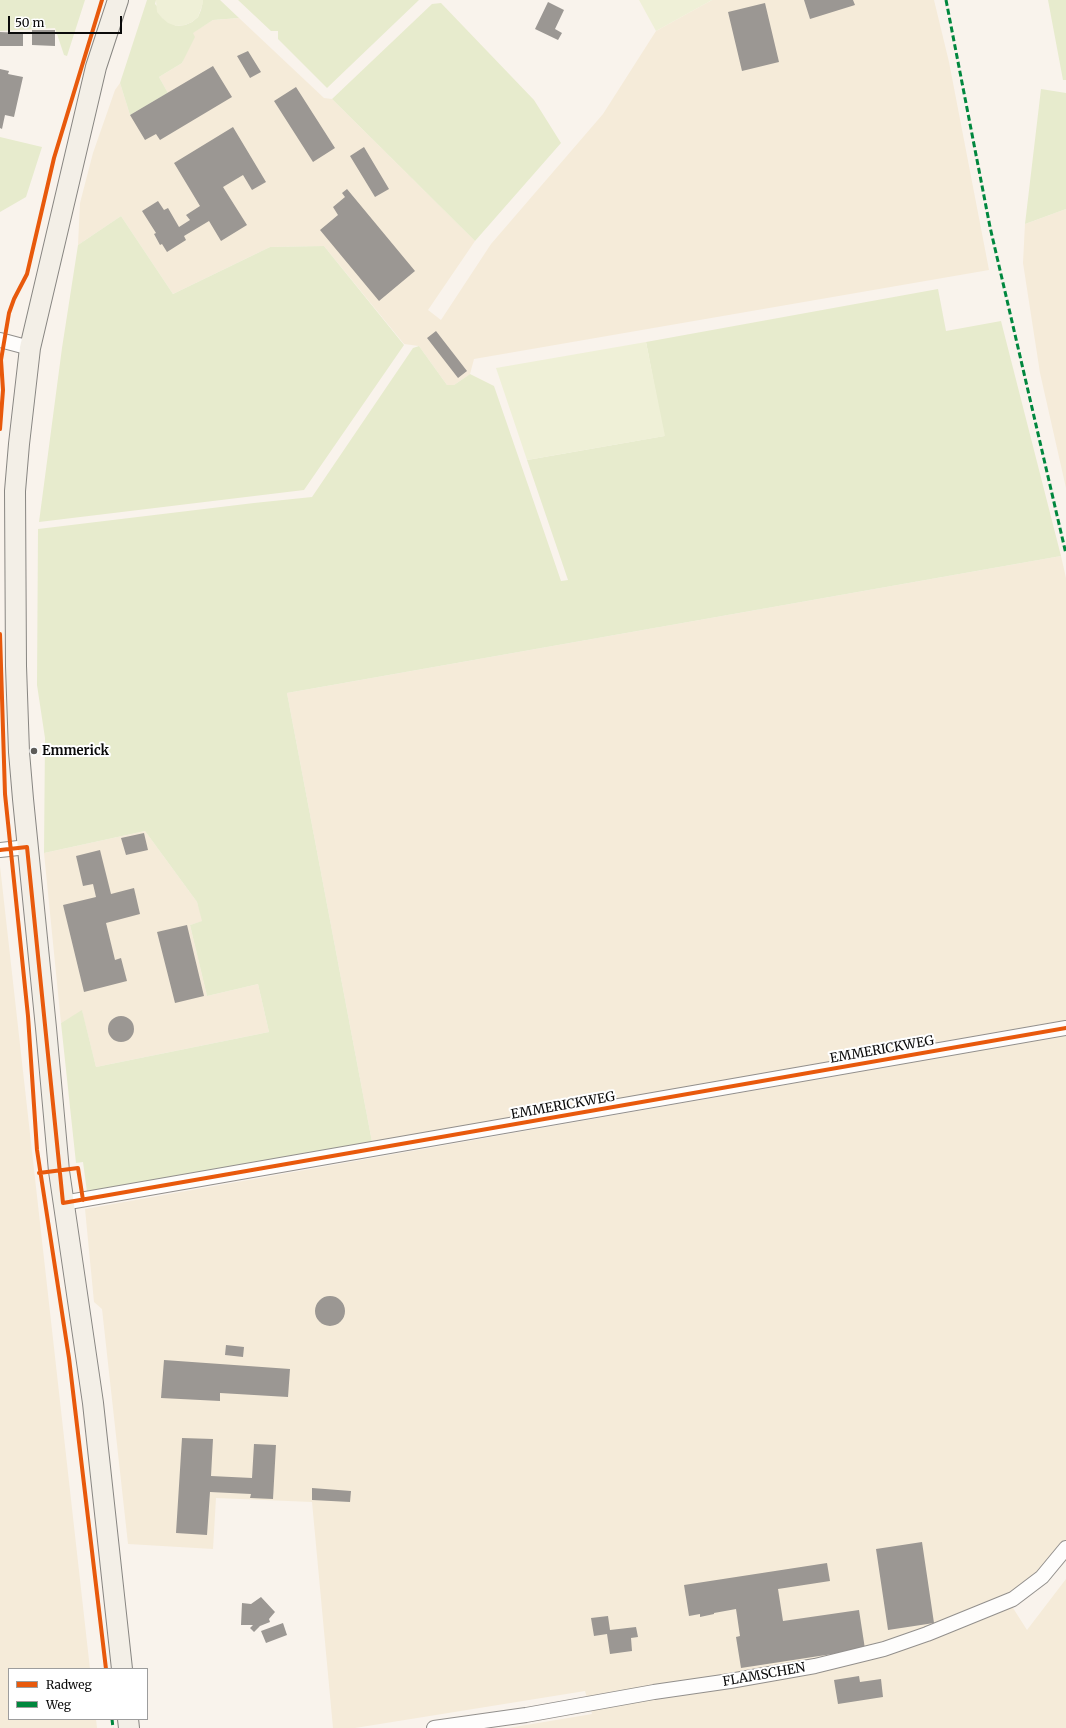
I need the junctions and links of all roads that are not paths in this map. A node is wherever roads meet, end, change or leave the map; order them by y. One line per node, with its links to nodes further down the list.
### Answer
1 (118, 0): 3 (main road)
2 (0, 340): 3 (street)
3 (30, 348): 4 (main road)
4 (27, 847): 5 (street); 7 (main road)
5 (0, 850)
6 (1066, 1028): 7 (street, EMMERICKWEG)
7 (63, 1203): 9 (main road)
8 (1066, 1548): 10 (street, FLAMSCHEN)
9 (122, 1668)
10 (434, 1728)

